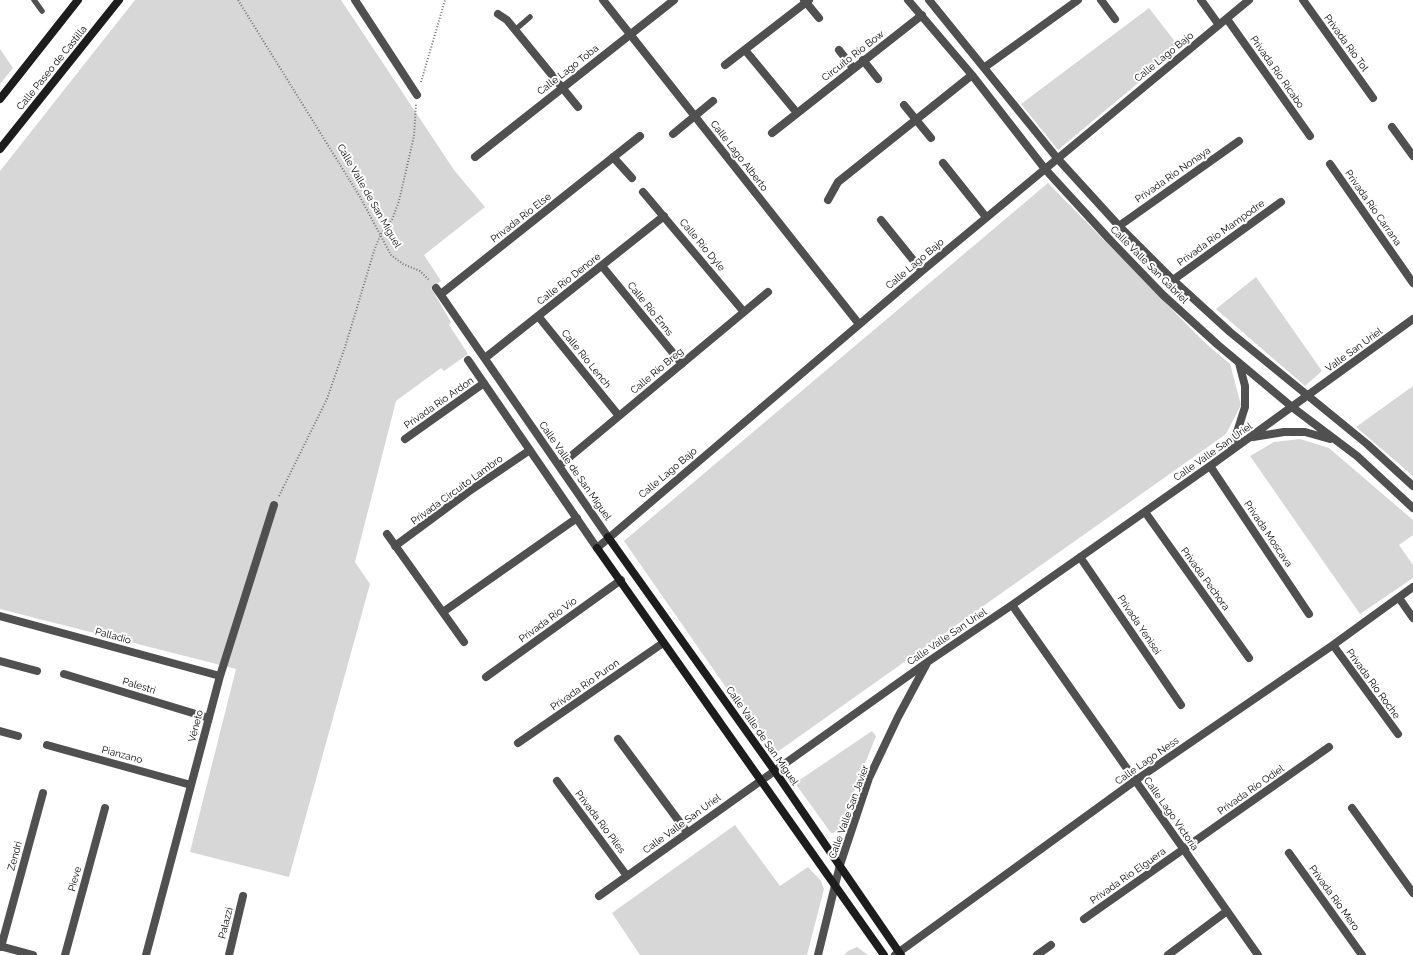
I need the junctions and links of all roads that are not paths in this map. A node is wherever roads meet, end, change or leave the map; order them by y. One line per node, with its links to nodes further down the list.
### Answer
1 (34, 0): 15 (lane)
2 (78, 0): 36 (street, Calle Paseo de Castilla)
3 (119, 0): 50 (street, Calle Paseo de Castilla)
4 (355, 0): 34 (street)
5 (603, 0): 24 (street, Calle Lago Alberto)
6 (674, 0): 24 (street, Calle Lago Toba)
7 (908, 0): 17 (street, Calle Valle San Gabriel)
8 (1078, 0): 29 (street)
9 (1101, 0): 21 (street)
10 (1201, 0): 22 (street)
11 (1249, 0): 20 (street, Calle Lago Bajo)
12 (1303, 0): 35 (street, Privada Río Tol)
13 (807, 1): 19 (street); 25 (street)
14 (933, 2): 29 (street, Calle Valle San Gabriel)
15 (42, 12)
16 (498, 14): 23 (street)
17 (922, 15): 27 (street, Circuito Río Bow); 31 (street, Calle Valle San Gabriel)
18 (530, 17): 23 (lane)
19 (819, 18)
20 (1227, 19): 22 (street, Calle Lago Bajo); 47 (street, Privada Río Ricabo)
21 (1115, 20)
22 (1219, 25): 54 (street, Calle Lago Bajo)
23 (515, 30): 33 (street)
24 (630, 35): 33 (street, Calle Lago Toba); 41 (street, Calle Lago Alberto)
25 (745, 50): 28 (street); 40 (street)
26 (839, 50): 30 (street)
27 (864, 60): 30 (street, Circuito Río Bow); 32 (street)
28 (725, 65)
29 (985, 67): 54 (street, Calle Valle San Gabriel)
30 (853, 68): 40 (street, Circuito Río Bow)
31 (972, 75): 42 (street); 57 (street, Calle Valle San Gabriel)
32 (878, 79)
33 (562, 88): 39 (street); 52 (street, Calle Lago Toba)
34 (417, 95)
35 (1373, 98)
36 (0, 99)
37 (713, 101): 41 (street)
38 (904, 105): 42 (street)
39 (578, 107)
40 (797, 113): 44 (street, Circuito Río Bow)
41 (695, 117): 45 (street); 75 (street, Calle Lago Alberto)
42 (917, 120): 48 (street); 60 (street)
43 (1392, 127): 51 (street)
44 (772, 133)
45 (672, 134)
46 (640, 136): 53 (street, Privada Río Else)
47 (1310, 136)
48 (931, 138)
49 (1239, 141): 65 (street, Privada Río Nonaya)
50 (0, 149)
51 (1413, 156)
52 (475, 157)
53 (613, 157): 58 (street); 70 (street, Privada Río Else)
54 (1057, 158): 57 (street, Calle Lago Bajo); 65 (street, Calle Valle San Gabriel)
55 (943, 164): 63 (street)
56 (1330, 164): 69 (street, Privada Río Carrana)
57 (1044, 169): 63 (street, Calle Lago Bajo); 78 (street, Calle Valle San Gabriel)
58 (632, 178)
59 (643, 192): 62 (street, Calle Río Dyle)
60 (828, 200)
61 (1281, 202): 68 (street, Privada Río Mampodre)
62 (664, 216): 66 (street, Calle Río Denore); 72 (street, Calle Río Dyle)
63 (986, 217): 67 (street, Calle Lago Bajo)
64 (881, 220): 67 (street)
65 (1119, 226): 68 (street, Calle Valle San Gabriel)
66 (602, 266): 73 (street, Calle Río Denore); 79 (street, Calle Río Enns)
67 (922, 271): 75 (street, Calle Lago Bajo)
68 (1173, 280): 81 (street, Calle Valle San Gabriel)
69 (1413, 283)
70 (438, 291): 76 (street, Calle Valle de San Miguel)
71 (768, 292): 72 (street, Calle Río Breg)
72 (744, 312): 79 (street, Calle Río Breg)
73 (538, 316): 76 (street, Calle Río Denore); 83 (street, Calle Río Lench)
74 (1413, 319): 81 (street, Valle San Uriel)
75 (859, 324): 97 (street, Calle Lago Bajo)
76 (485, 358): 89 (street, Calle Valle de San Miguel)
77 (468, 360): 80 (street)
78 (1240, 363): 82 (street, Calle Valle San Gabriel); 88 (street)
79 (682, 364): 83 (street, Calle Río Breg)
80 (484, 383): 85 (street, Privada Río Ardon); 87 (street)
81 (1307, 397): 82 (street, Calle Valle San Uriel); 91 (street, Calle Valle San Gabriel)
82 (1292, 407): 84 (street, Calle Valle San Uriel); 86 (street, Calle Valle San Gabriel)
83 (619, 416): 89 (street, Calle Río Breg)
84 (1250, 438): 86 (street); 88 (street, Calle Valle San Uriel)
85 (405, 439)
86 (1337, 441): 93 (street, Calle Valle San Gabriel)
87 (530, 450): 95 (street); 98 (street, Privada Circuito Lambro)
88 (1231, 451): 90 (street, Calle Valle San Uriel)
89 (559, 466): 97 (street, Calle Valle de San Miguel)
90 (1210, 466): 94 (street, Calle Valle San Uriel); 106 (street, Privada Moscava)
91 (1413, 486)
92 (274, 505): 117 (street, Véneto)
93 (1413, 508)
94 (1145, 512): 100 (street, Calle Valle San Uriel); 112 (street, Privada Pechora)
95 (577, 518): 99 (street); 105 (street)
96 (387, 534): 98 (street)
97 (608, 537): 99 (street, Calle Lago Bajo); 128 (street, Calle Valle de San Miguel)
98 (395, 546): 105 (street)
99 (597, 548): 101 (street)
100 (1080, 557): 104 (street, Calle Valle San Uriel); 119 (street, Privada Yenisei)
101 (621, 580): 110 (street); 118 (street, Privada Río Vío)
102 (1413, 587): 103 (street, Calle Lago Ness)
103 (1398, 598): 108 (street); 111 (street, Calle Lago Ness)
104 (1012, 605): 114 (street, Calle Valle San Uriel); 130 (street, Calle Lago Victoria)
105 (443, 612): 109 (street)
106 (1309, 614)
107 (0, 616): 117 (street, Palladio)
108 (1413, 618)
109 (464, 642)
110 (664, 643): 125 (street, Privada Río Puron); 129 (street)
111 (1333, 645): 122 (street, Privada Río Roche); 130 (street, Calle Lago Ness)
112 (1249, 658)
113 (0, 661): 115 (street)
114 (928, 661): 128 (street, Calle Valle San Uriel); 139 (street, Calle Valle San Javier)
115 (37, 671)
116 (64, 674): 120 (street, Palestri)
117 (220, 676): 120 (street, Véneto)
118 (486, 677)
119 (1181, 705)
120 (209, 718): 132 (street, Véneto)
121 (0, 731): 123 (street)
122 (1398, 734)
123 (18, 736)
124 (618, 739): 136 (street)
125 (518, 743)
126 (47, 745): 132 (street, Pianzano)
127 (1329, 747): 137 (street, Privada Río Odiel)
128 (774, 770): 129 (street, Calle Valle San Uriel); 139 (street, Calle Valle de San Miguel)
129 (761, 779): 136 (street, Calle Valle San Uriel); 141 (street)
130 (1136, 780): 137 (street, Calle Lago Victoria); 149 (street, Calle Lago Ness)
131 (557, 781): 140 (street, Privada Río Piles)
132 (191, 785): 152 (street, Véneto)
133 (43, 793): 148 (street, Zendri)
134 (104, 808): 151 (street, Pieve)
135 (1352, 808): 142 (street)
136 (687, 832): 140 (street, Calle Valle San Uriel)
137 (1184, 850): 145 (street, Calle Lago Victoria); 146 (street, Privada Río Elguera)
138 (1289, 853): 159 (street, Privada Río Mero)
139 (840, 865): 141 (street, Calle Valle San Javier); 149 (street, Calle Valle de San Miguel)
140 (627, 876): 144 (street, Calle Valle San Uriel)
141 (836, 886): 154 (street, Calle Valle San Javier); 155 (street)
142 (1413, 893)
143 (243, 896): 153 (street, Palazzi)
144 (599, 896)
145 (1227, 911): 157 (street); 158 (street, Calle Lago Victoria)
146 (1084, 919)
147 (1051, 945): 156 (street)
148 (1, 946): 150 (street)
149 (899, 954)
150 (33, 955)
151 (65, 955)
152 (146, 955)
153 (229, 955)
154 (818, 955)
155 (884, 955)
156 (1037, 955)
157 (1168, 955)
158 (1258, 955)
159 (1362, 955)

